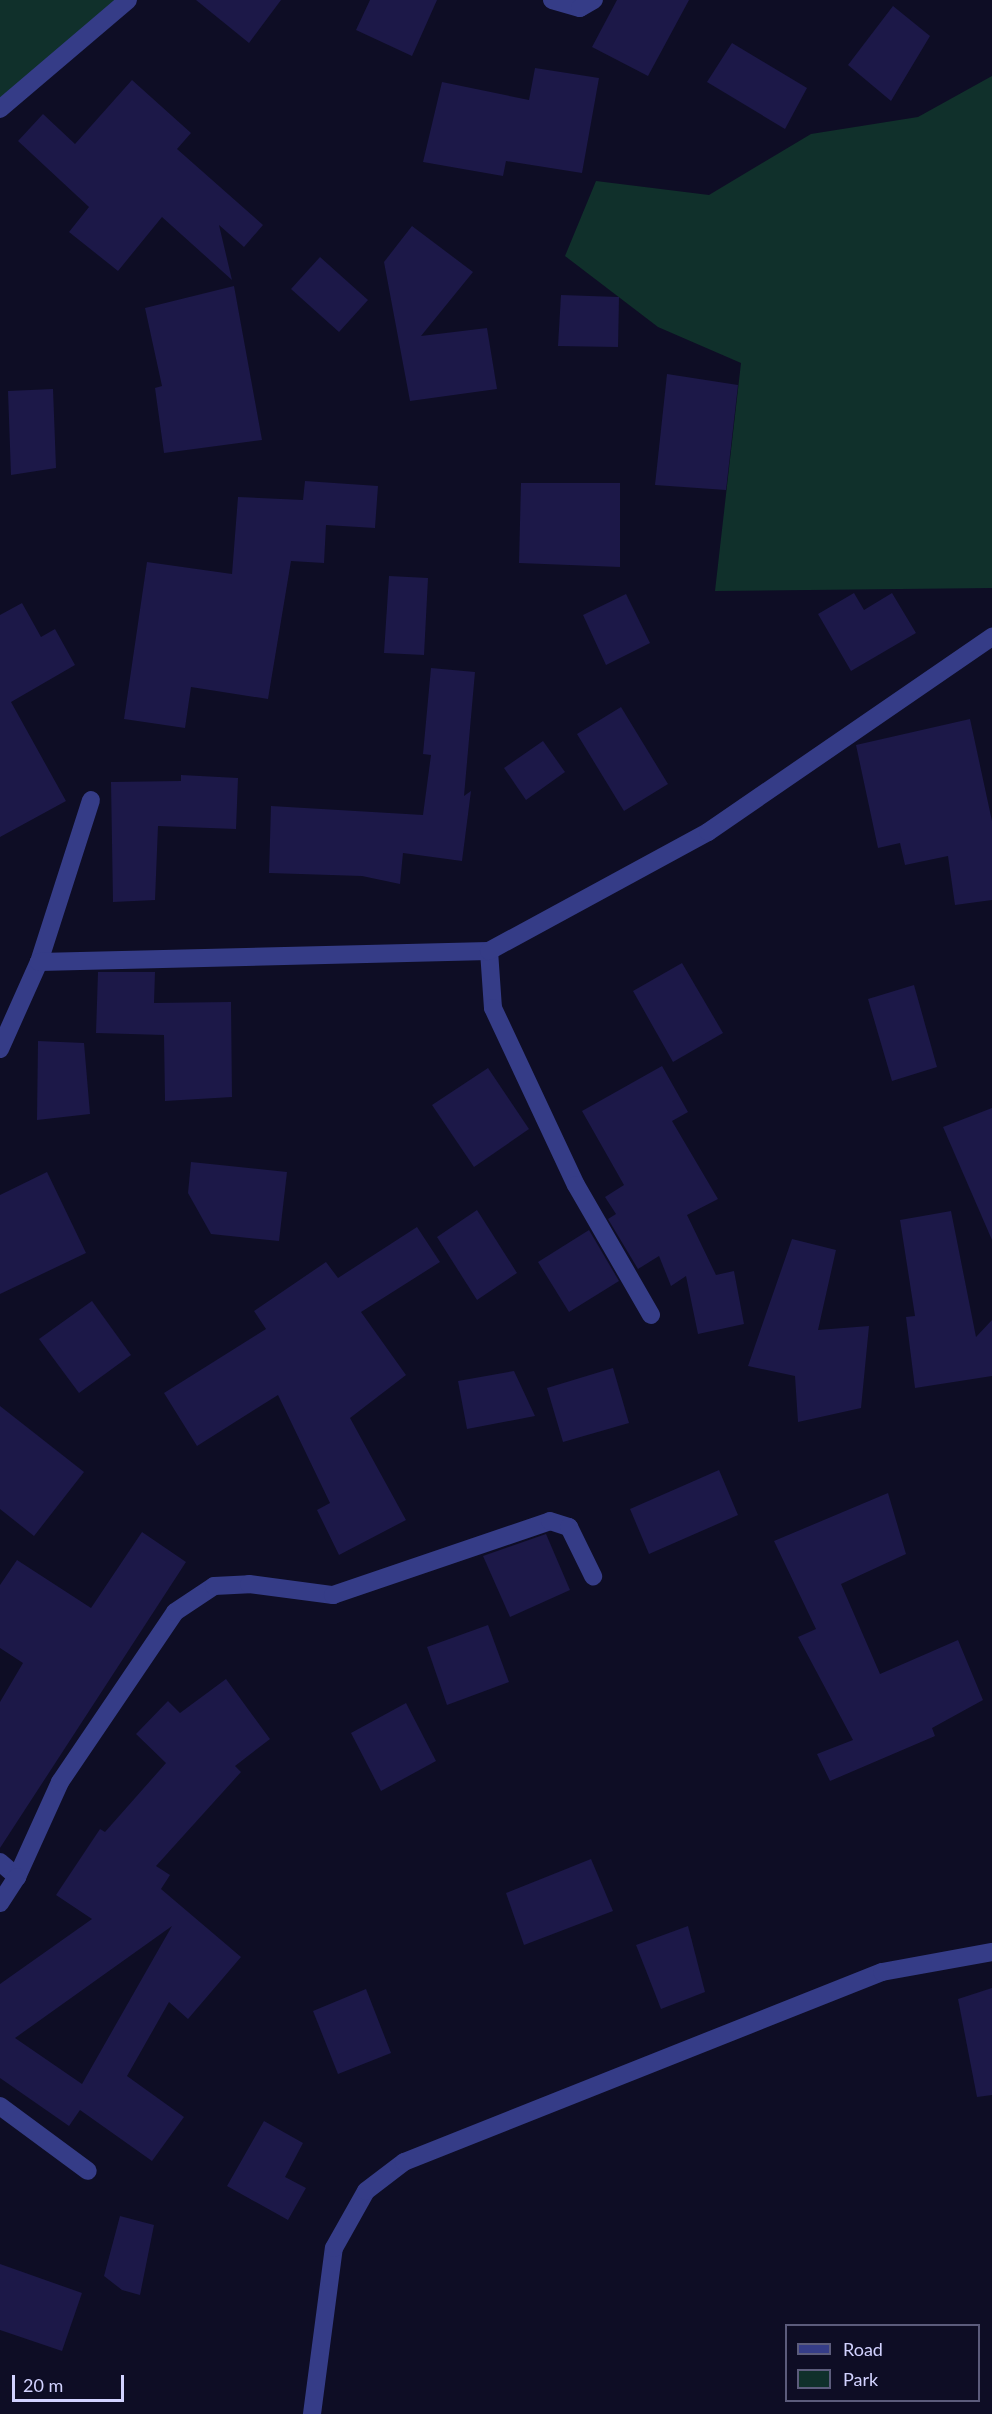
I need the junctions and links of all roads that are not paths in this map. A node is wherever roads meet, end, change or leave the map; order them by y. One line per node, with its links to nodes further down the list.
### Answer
1 (128, 0): 4 (street)
2 (552, 0): 3 (street)
3 (594, 0)
4 (0, 109)
5 (992, 637): 7 (street)
6 (91, 800): 8 (street)
7 (489, 951): 8 (street); 10 (street)
8 (39, 962): 9 (street)
9 (0, 1049)
10 (651, 1315)
11 (593, 1576): 13 (street)
12 (0, 1862): 13 (street)
13 (18, 1877): 14 (street)
14 (0, 1903)
15 (992, 1952): 18 (street)
16 (0, 2106): 17 (street)
17 (88, 2171)
18 (312, 2414)

